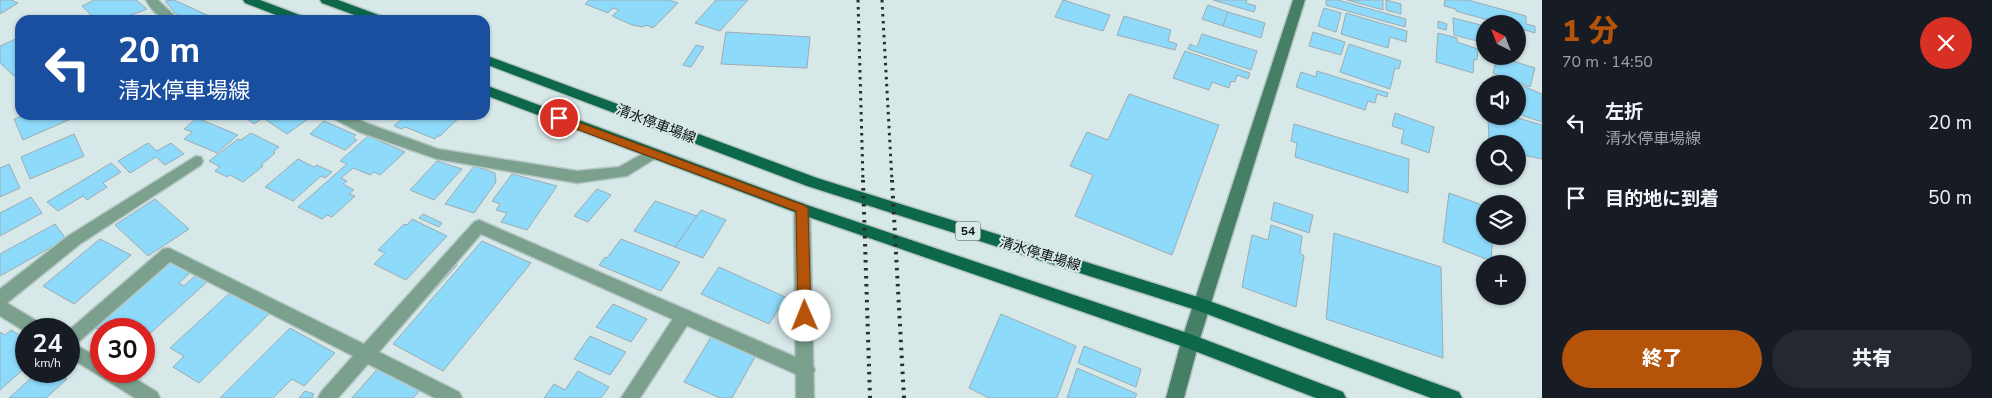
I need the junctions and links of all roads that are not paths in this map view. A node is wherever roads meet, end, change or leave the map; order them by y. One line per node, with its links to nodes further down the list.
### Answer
1 (152, 0): 5 (street)
2 (249, 0): 6 (main road)
3 (326, 0): 7 (main road)
4 (1299, 0): 15 (street)
5 (167, 15)
6 (289, 15)
7 (366, 15)
8 (490, 61): 15 (main road, 清水停車場線 / 54)
9 (490, 92): 11 (main road, 54)
10 (347, 120): 11 (street)
11 (651, 154): 13 (main road, 54)
12 (196, 161): 14 (street)
13 (802, 209): 20 (main road, 54); 22 (street)
14 (0, 299)
15 (1201, 305): 20 (street); 31 (main road, 清水停車場線 / 54)
16 (0, 308): 18 (street)
17 (684, 316): 21 (street); 22 (street); 27 (street)
18 (17, 318)
19 (80, 331): 21 (street)
20 (1190, 342): 29 (street); 30 (main road, 54)
21 (365, 353): 25 (street); 26 (street)
22 (806, 370): 28 (street)
23 (127, 383): 24 (street)
24 (152, 398)
25 (326, 398)
26 (453, 398)
27 (630, 398)
28 (805, 398)
29 (1175, 398)
30 (1337, 398)
31 (1453, 398)

